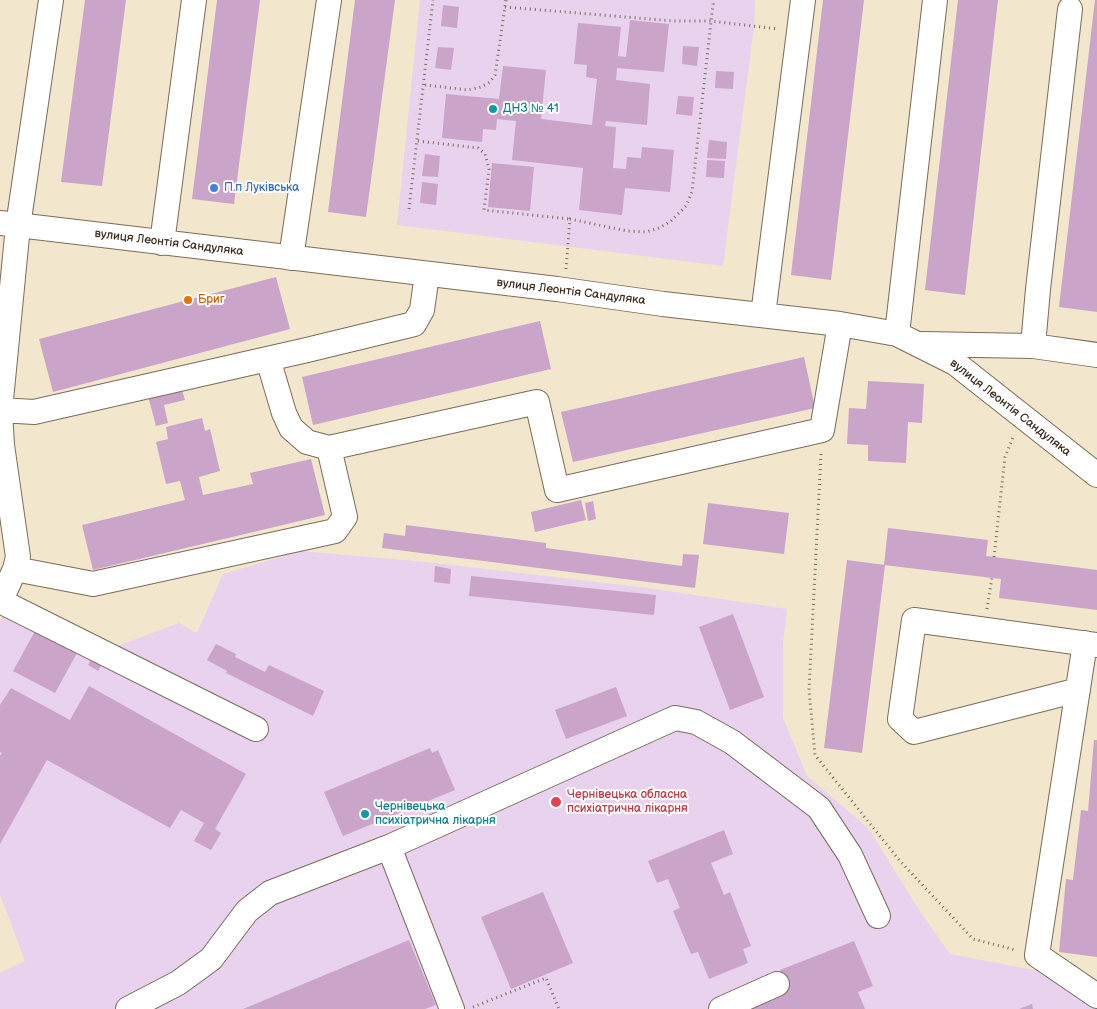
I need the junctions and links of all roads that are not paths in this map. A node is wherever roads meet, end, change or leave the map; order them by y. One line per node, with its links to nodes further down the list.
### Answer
1 (50, 0): 7 (street)
2 (194, 0): 8 (street)
3 (329, 0): 9 (street)
4 (803, 0): 11 (street)
5 (935, 0): 13 (street)
6 (1070, 9): 15 (street)
7 (9, 225): 8 (street, вулиця Леонтія Сандуляка); 18 (street)
8 (162, 243): 9 (street, вулиця Леонтія Сандуляка)
9 (292, 258): 10 (street, вулиця Леонтія Сандуляка)
10 (427, 274): 11 (street, вулиця Леонтія Сандуляка); 17 (street)
11 (763, 315): 12 (street, вулиця Леонтія Сандуляка)
12 (840, 324): 13 (street, вулиця Леонтія Сандуляка); 19 (street)
13 (897, 334): 14 (street, вулиця Леонтія Сандуляка)
14 (918, 344): 15 (street); 20 (street, вулиця Леонтія Сандуляка)
15 (1034, 346): 16 (street)
16 (1097, 355)
17 (268, 359): 18 (street); 19 (street)
18 (0, 410): 21 (street)
19 (329, 448): 21 (street)
20 (1097, 475)
21 (15, 569): 22 (street)
22 (0, 601): 25 (street)
23 (1091, 644): 24 (street); 24 (street)
24 (1078, 690): 29 (street)
25 (256, 730)
26 (389, 847): 27 (street); 30 (street); 31 (street)
27 (878, 916)
28 (777, 984): 32 (street)
29 (1097, 996)
30 (128, 1009)
31 (452, 1009)
32 (720, 1009)

